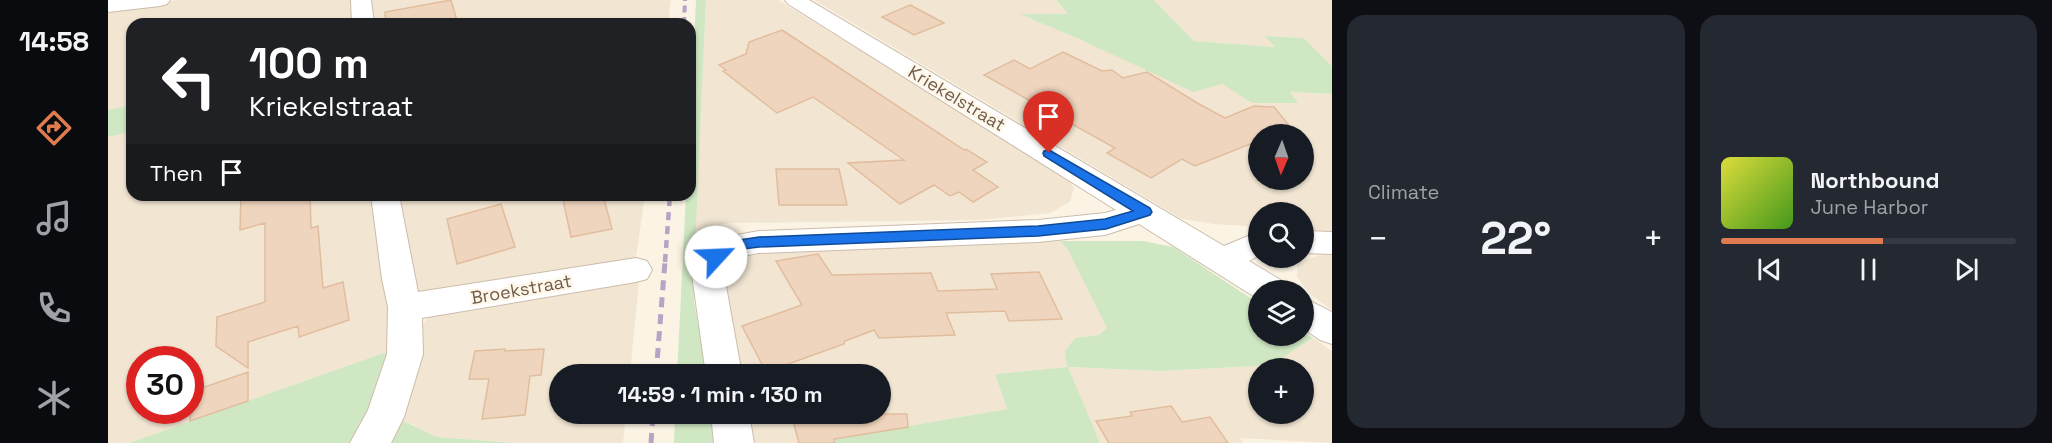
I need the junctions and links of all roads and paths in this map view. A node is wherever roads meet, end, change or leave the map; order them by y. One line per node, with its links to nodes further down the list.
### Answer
1 (160, 0): 4 (street)
2 (361, 0): 5 (street)
3 (795, 0): 7 (street, Kriekelstraat)
4 (108, 6)
5 (362, 18)
6 (386, 201): 14 (street)
7 (1145, 212): 11 (street, Kriekelstraat); 17 (street)
8 (1314, 242): 9 (street)
9 (1332, 243)
10 (1248, 248): 11 (street)
11 (1224, 260): 13 (street, Kriekelstraat)
12 (636, 270): 14 (street, Broekstraat)
13 (1255, 280)
14 (405, 307): 19 (street)
15 (1314, 318): 16 (street)
16 (1332, 330)
17 (722, 364)
18 (731, 424): 20 (street)
19 (370, 443)
20 (734, 443)

